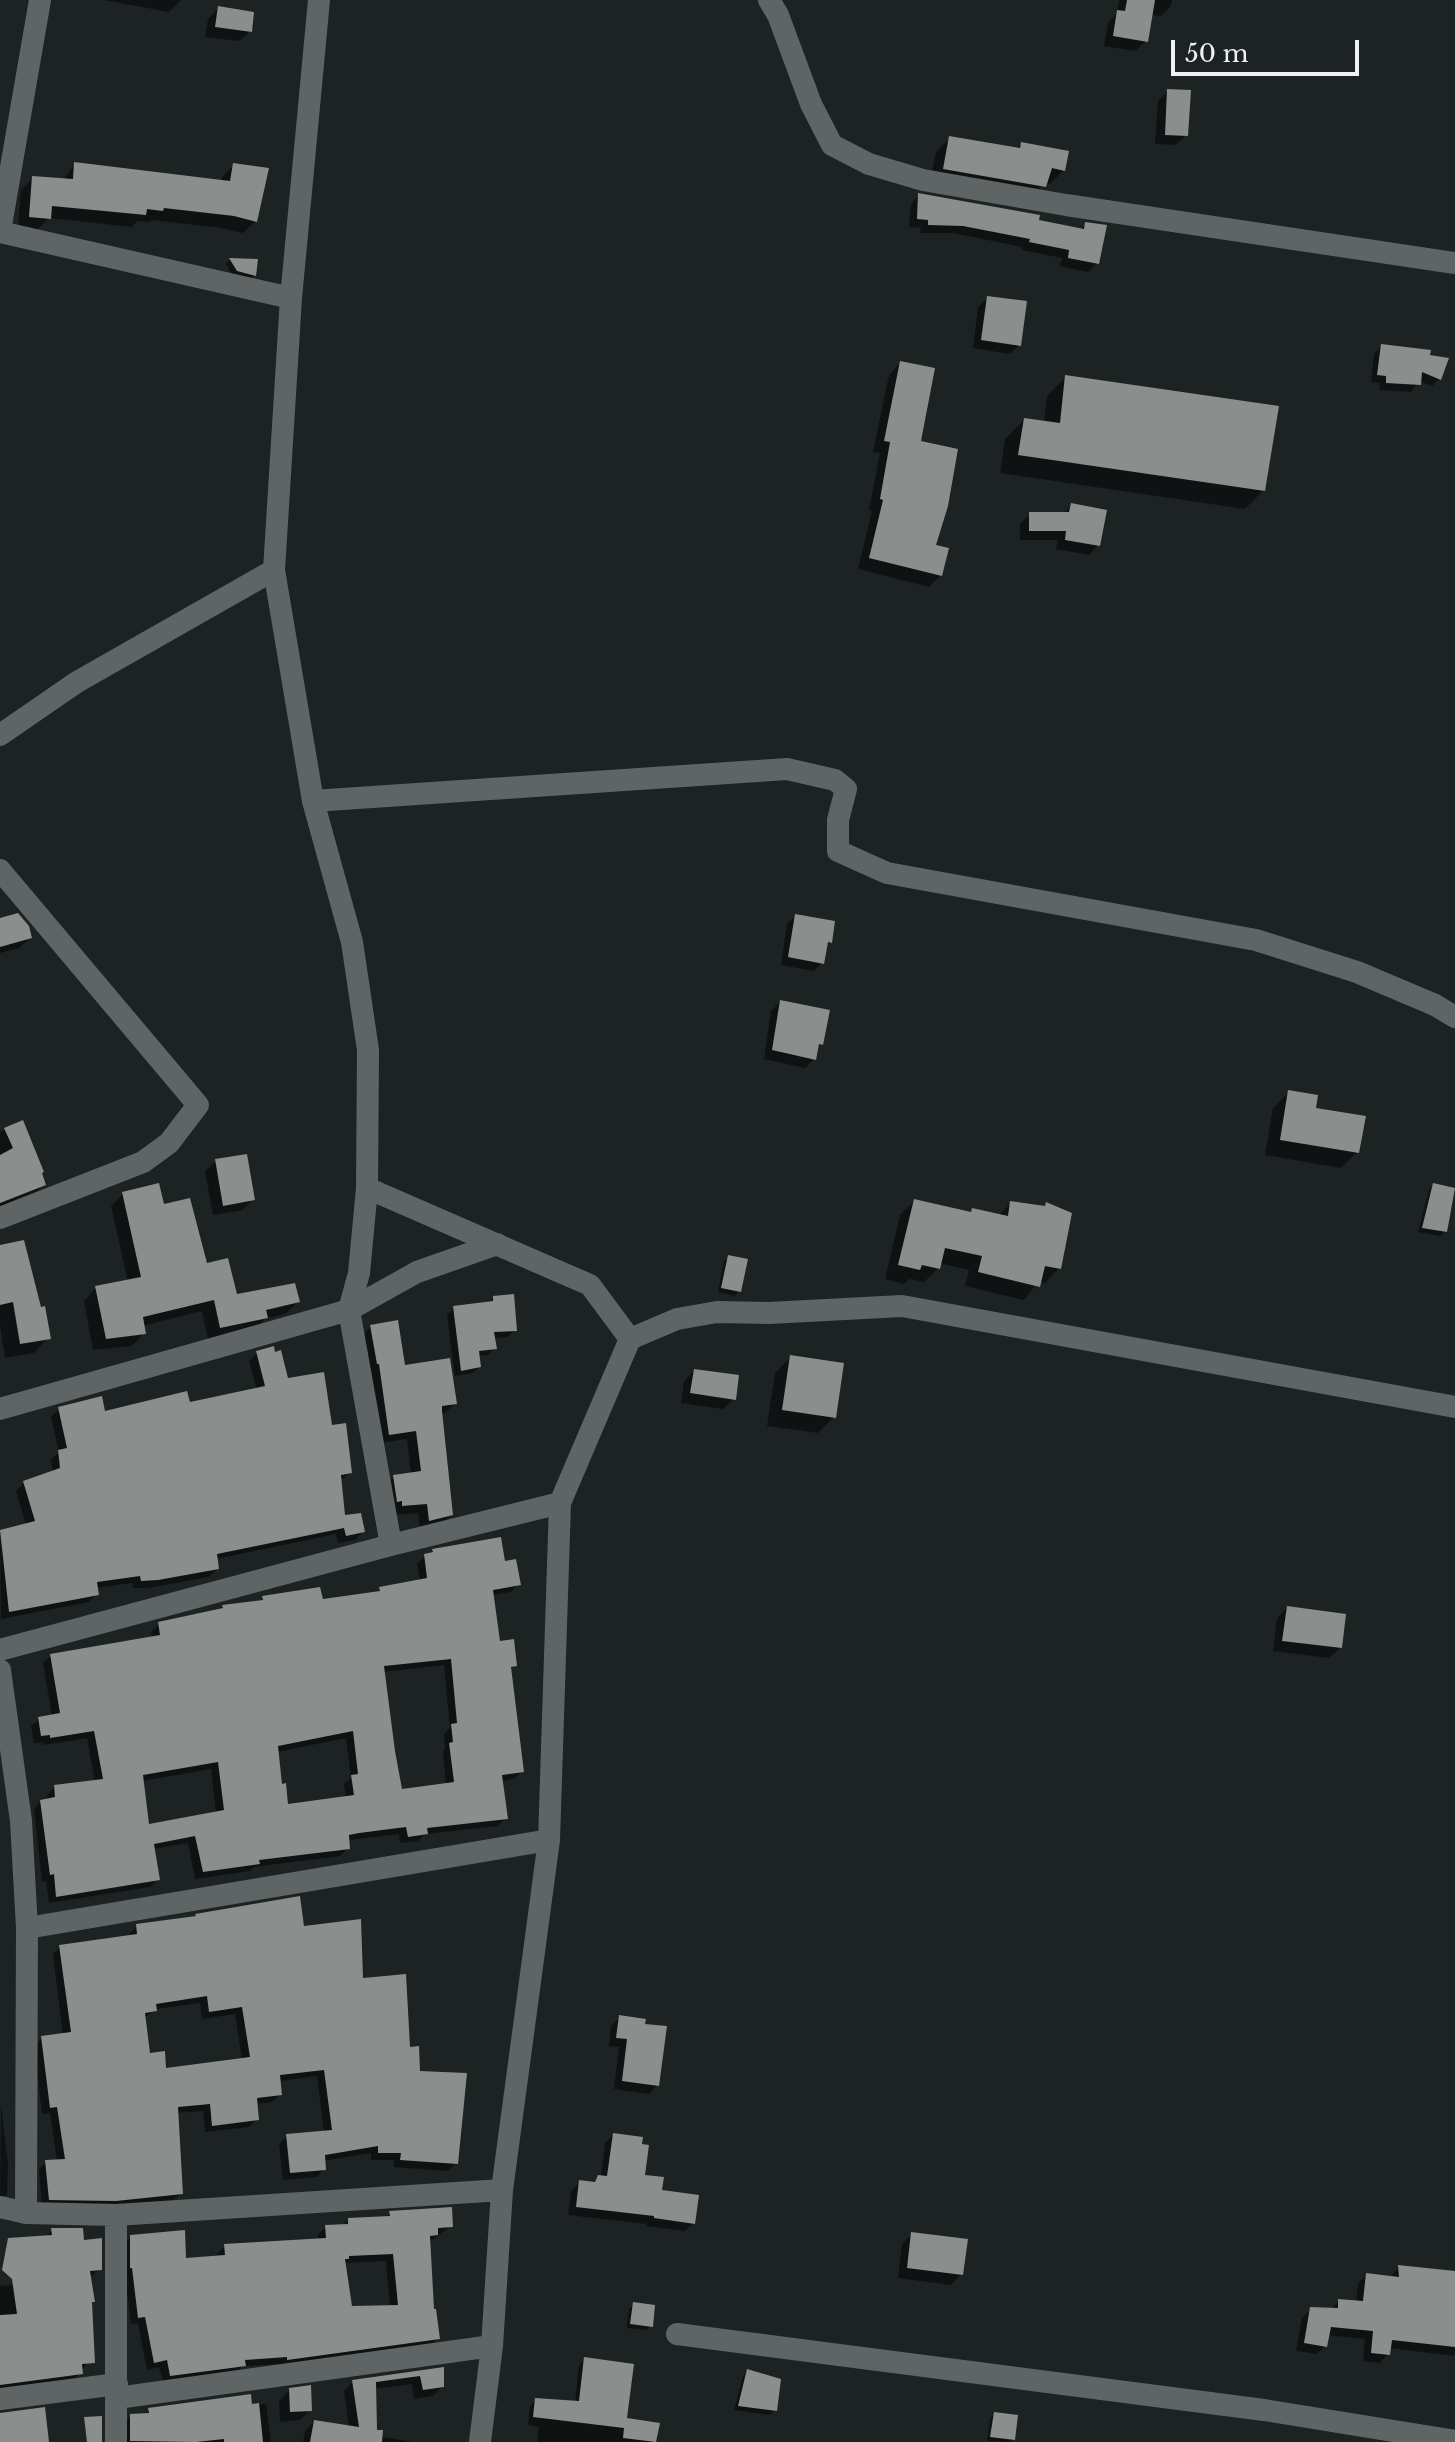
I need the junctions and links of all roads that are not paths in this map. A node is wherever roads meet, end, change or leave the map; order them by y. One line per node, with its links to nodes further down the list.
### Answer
1 (40, 0): 4 (street)
2 (319, 0): 6 (street)
3 (769, 0): 5 (street)
4 (0, 232): 6 (street)
5 (1455, 263)
6 (291, 298): 7 (street)
7 (274, 570): 8 (street); 9 (street)
8 (0, 735)
9 (313, 801): 11 (street); 12 (street)
10 (0, 870): 13 (street)
11 (1455, 1017)
12 (367, 1188): 14 (street); 15 (street)
13 (0, 1218)
14 (497, 1244): 15 (street); 16 (street)
15 (349, 1310): 18 (street); 20 (street)
16 (630, 1339): 17 (street); 19 (street)
17 (1455, 1407)
18 (0, 1409)
19 (560, 1503): 20 (street); 24 (street)
20 (391, 1545): 21 (street)
21 (0, 1650)
22 (0, 1672): 23 (street)
23 (11, 1822): 25 (street)
24 (549, 1840): 25 (street); 26 (street)
25 (27, 1928): 28 (street)
26 (502, 2190): 29 (street); 31 (street)
27 (0, 2207): 28 (street)
28 (26, 2213): 29 (street)
29 (116, 2215): 32 (street)
30 (677, 2334): 34 (street)
31 (492, 2346): 32 (street); 36 (street)
32 (117, 2391): 33 (street); 35 (street)
33 (0, 2399)
34 (1455, 2441)
35 (116, 2442)
36 (480, 2442)

